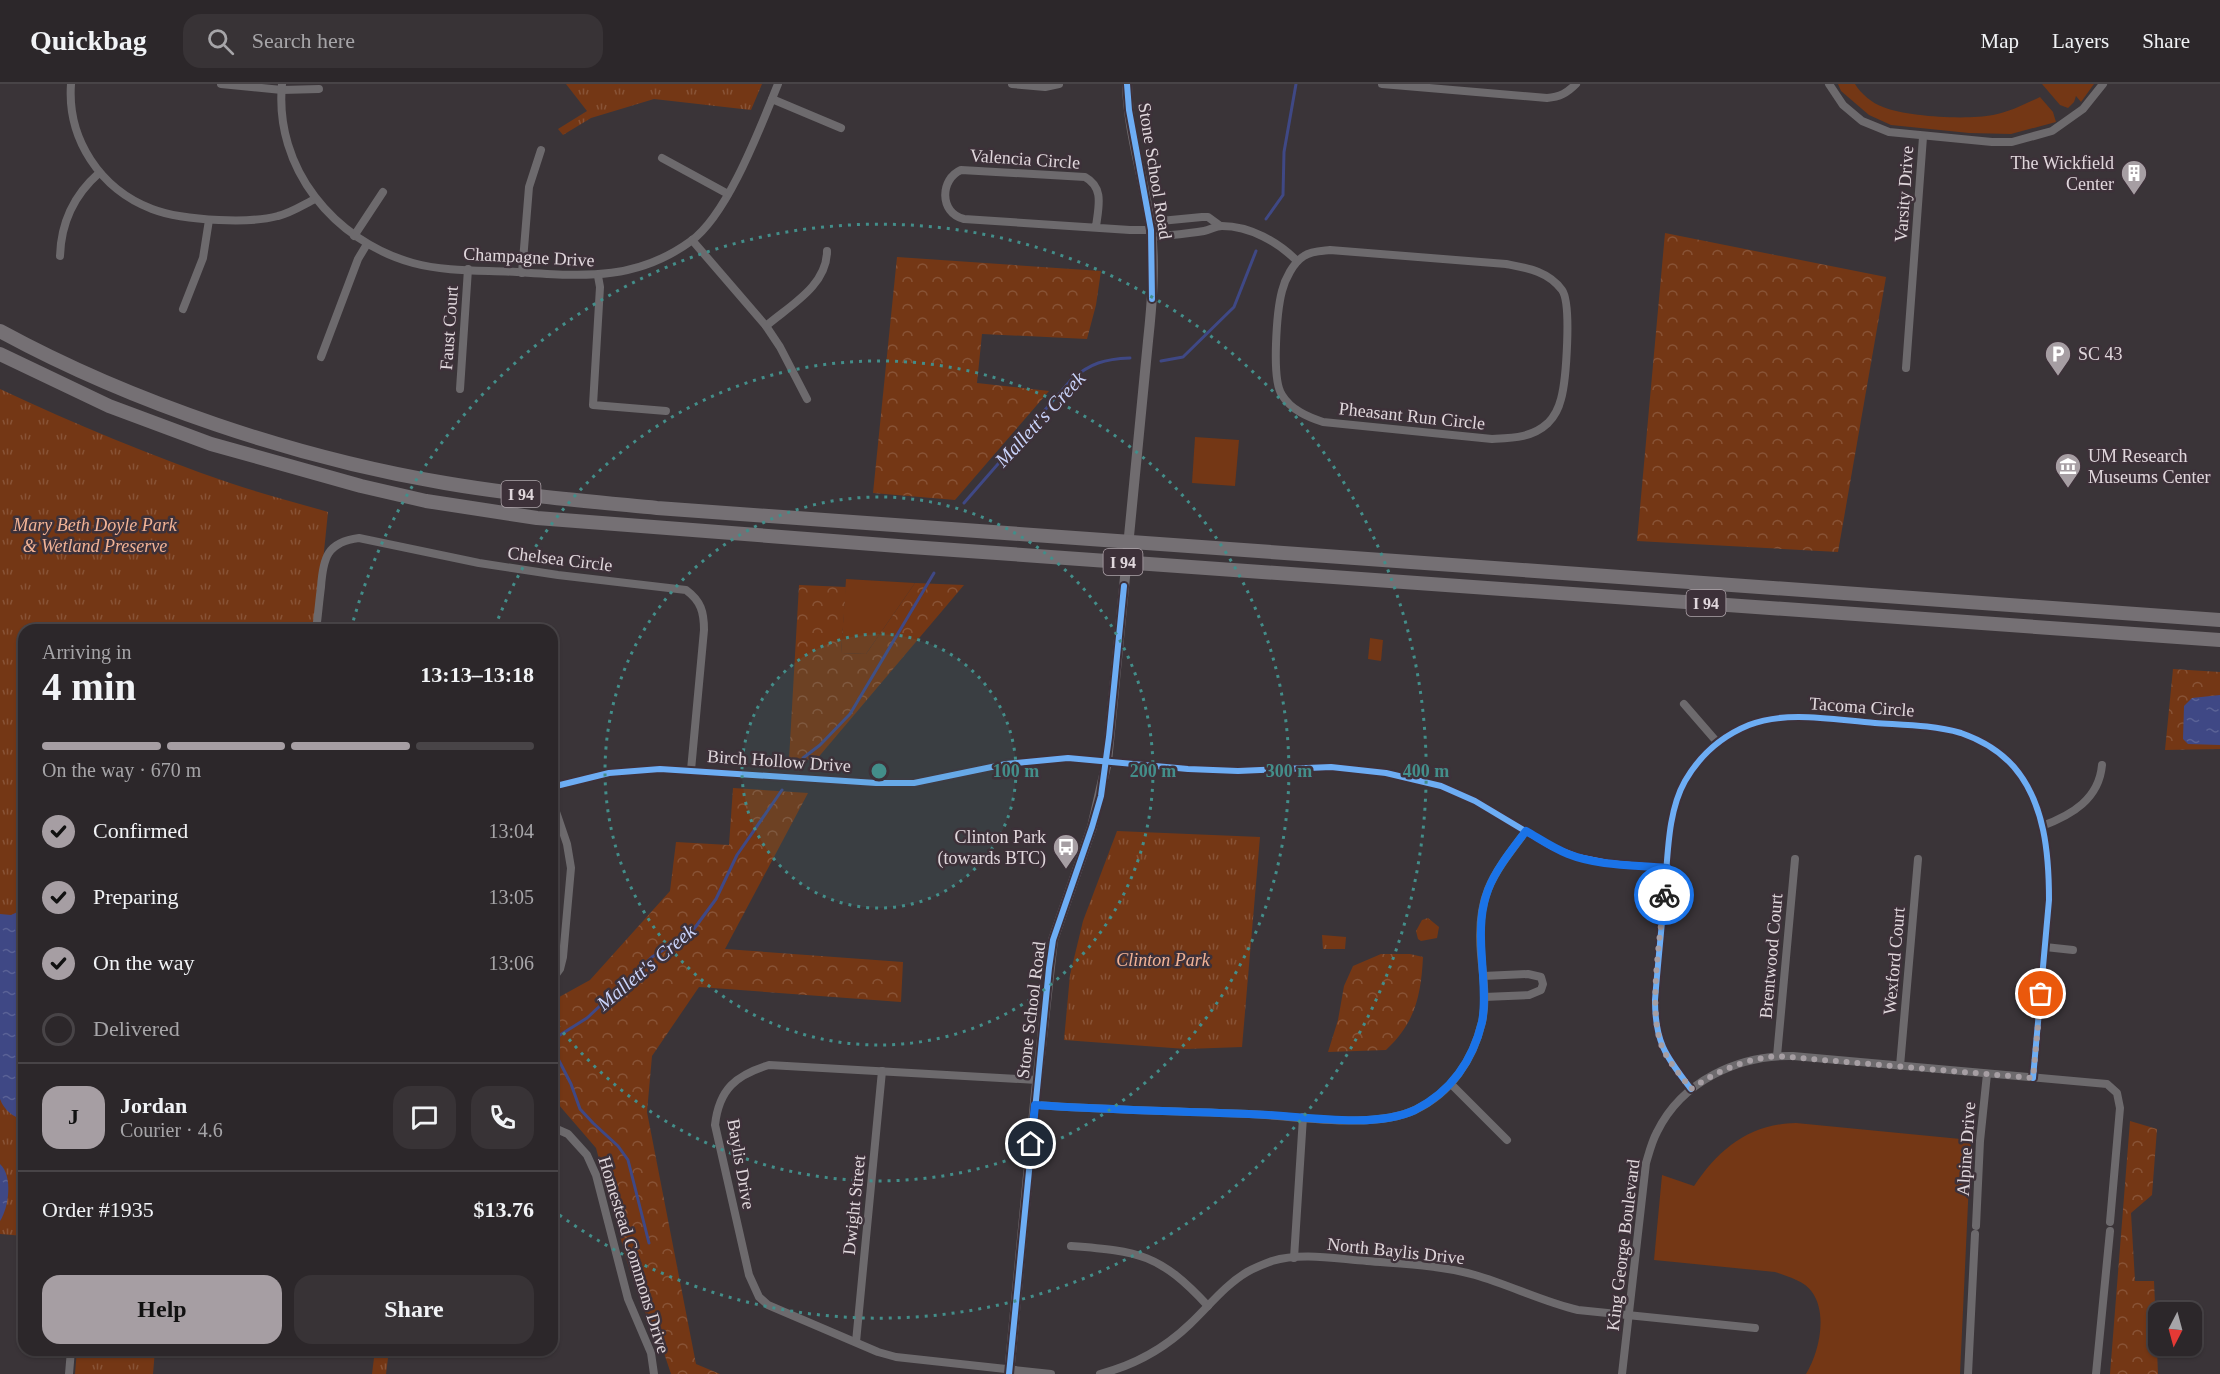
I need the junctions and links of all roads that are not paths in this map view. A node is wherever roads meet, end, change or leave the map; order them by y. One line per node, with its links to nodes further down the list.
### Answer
1 (71, 84): 18 (street)
2 (221, 84): 11 (street)
3 (778, 84): 13 (street, Champagne Drive)
4 (1012, 84): 5 (street)
5 (1059, 84)
6 (1127, 84): 25 (main road, Stone School Road)
7 (1382, 84): 8 (street)
8 (1576, 84)
9 (1829, 84): 15 (street, Varsity Drive)
10 (2103, 84): 15 (street)
11 (282, 87): 12 (street); 21 (street, Champagne Drive)
12 (320, 89)
13 (772, 99): 14 (street); 20 (street, Champagne Drive)
14 (841, 128)
15 (1923, 137): 40 (street, Varsity Drive)
16 (541, 150): 33 (street)
17 (662, 158): 20 (street)
18 (99, 173): 22 (street); 30 (street)
19 (383, 192): 26 (street)
20 (728, 194): 27 (street, Champagne Drive)
21 (315, 199): 22 (street); 26 (street, Champagne Drive)
22 (209, 220): 35 (street)
23 (1219, 225): 25 (street); 25 (street); 31 (street)
24 (1096, 227): 24 (street, Valencia Circle); 25 (street, Valencia Circle)
25 (1151, 230): 49 (main road, Stone School Road)
26 (354, 236): 28 (street, Champagne Drive)
27 (692, 240): 34 (street, Champagne Drive); 36 (street)
28 (367, 244): 32 (street, Champagne Drive); 39 (street)
29 (827, 251): 36 (street)
30 (60, 256)
31 (1298, 261): 31 (street, Pheasant Run Circle)
32 (468, 269): 33 (street, Champagne Drive); 41 (street, Faust Court)
33 (522, 273): 34 (street, Champagne Drive)
34 (598, 276): 43 (street)
35 (183, 309)
36 (766, 326): 42 (street)
37 (0, 331): 44 (highway, I 94)
38 (0, 354): 46 (highway, I 94)
39 (321, 357)
40 (1906, 368)
41 (460, 389)
42 (807, 399)
43 (666, 411)
44 (2220, 621)
45 (317, 624): 51 (street, Chelsea Circle)
46 (2220, 640)
47 (1684, 704): 48 (street)
48 (1717, 742): 54 (street, Tacoma Circle); 58 (street, Tacoma Circle)
49 (1107, 762): 51 (street, Birch Hollow Drive); 55 (street, Birch Hollow Drive); 69 (main road, Stone School Road)
50 (2102, 765): 54 (street)
51 (691, 770): 52 (street, Birch Hollow Drive)
52 (558, 785)
53 (558, 818): 61 (street)
54 (2042, 826): 59 (street, Tacoma Circle)
55 (1526, 831): 58 (street, Birch Hollow Drive); 62 (street)
56 (1795, 859): 64 (street, Brentwood Court)
57 (1918, 860): 65 (street, Wexford Court)
58 (1667, 868): 71 (street, Tacoma Circle)
59 (2045, 947): 60 (street); 68 (street, Tacoma Circle)
60 (2073, 950)
61 (558, 972)
62 (1483, 976): 63 (street); 63 (street)
63 (1484, 997): 70 (street)
64 (1777, 1056): 65 (street, King George Boulevard); 71 (street, King George Boulevard)
65 (1900, 1066): 67 (street, King George Boulevard)
66 (882, 1071): 69 (street, Baylis Drive); 81 (street, Dwight Street); 81 (street, Baylis Drive)
67 (1987, 1074): 68 (street, King George Boulevard); 90 (street, Alpine Drive)
68 (2033, 1078): 91 (street, King George Boulevard)
69 (1037, 1080): 72 (main road, Stone School Road)
70 (1451, 1084): 73 (street); 75 (street)
71 (1691, 1089): 79 (street, King George Boulevard)
72 (1035, 1105): 73 (street); 84 (main road, Stone School Road)
73 (1303, 1117): 77 (street)
74 (558, 1130): 86 (street, Homestead Commons Drive)
75 (1507, 1140)
76 (1071, 1246): 78 (street)
77 (1294, 1258): 78 (street, North Baylis Drive); 79 (street, North Baylis Drive)
78 (1208, 1306): 83 (street, North Baylis Drive)
79 (1630, 1316): 80 (street, North Baylis Drive); 89 (street, King George Boulevard)
80 (1755, 1328)
81 (856, 1342): 84 (street, Baylis Drive)
82 (70, 1356): 85 (street)
83 (1130, 1370): 88 (street, North Baylis Drive)
84 (1009, 1372): 87 (street)
85 (69, 1374)
86 (654, 1374)
87 (1051, 1374)
88 (1100, 1374)
89 (1622, 1374)
90 (1968, 1374)
91 (2096, 1374)

